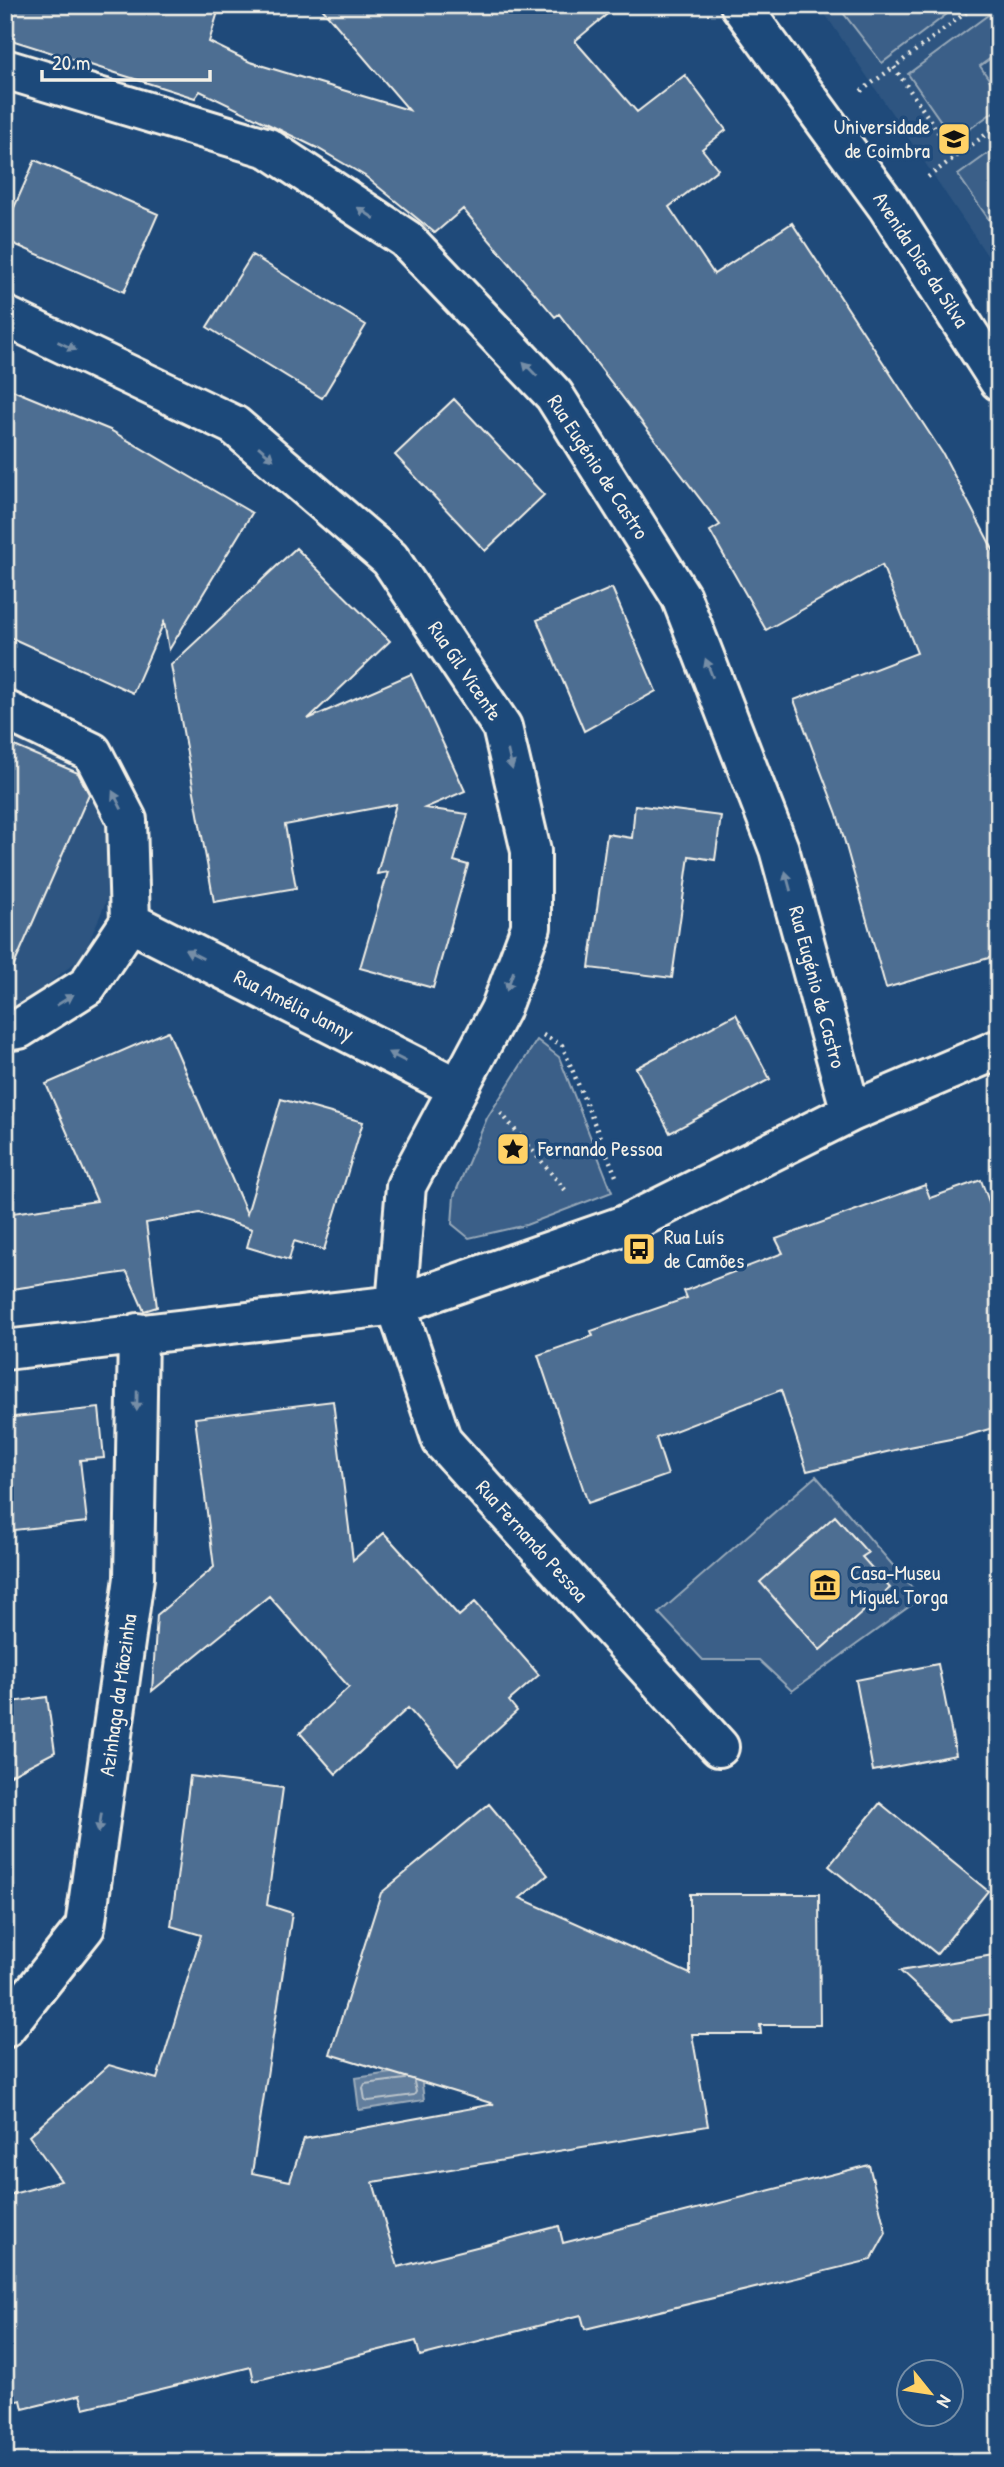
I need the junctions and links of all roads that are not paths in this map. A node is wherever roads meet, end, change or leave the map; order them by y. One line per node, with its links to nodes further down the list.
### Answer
1 (740, 5): 4 (street, Avenida Dias da Silva)
2 (5, 69): 10 (street, Rua Eugénio de Castro, one-way to 2)
3 (5, 316): 9 (street, Rua Gil Vicente, one-way to 9)
4 (999, 381)
5 (5, 710): 6 (street, one-way to 5)
6 (130, 922): 7 (street, one-way to 6); 9 (street, Rua Amélia Janny, one-way to 6)
7 (5, 1031)
8 (999, 1049): 10 (street)
9 (458, 1088): 11 (street, Rua Gil Vicente)
10 (851, 1112): 11 (street)
11 (396, 1305): 12 (street); 14 (street, Rua Fernando Pessoa)
12 (138, 1333): 13 (street); 15 (street, Azinhaga da Mãozinha, one-way to 15)
13 (5, 1350)
14 (719, 1746)
15 (5, 2028)

